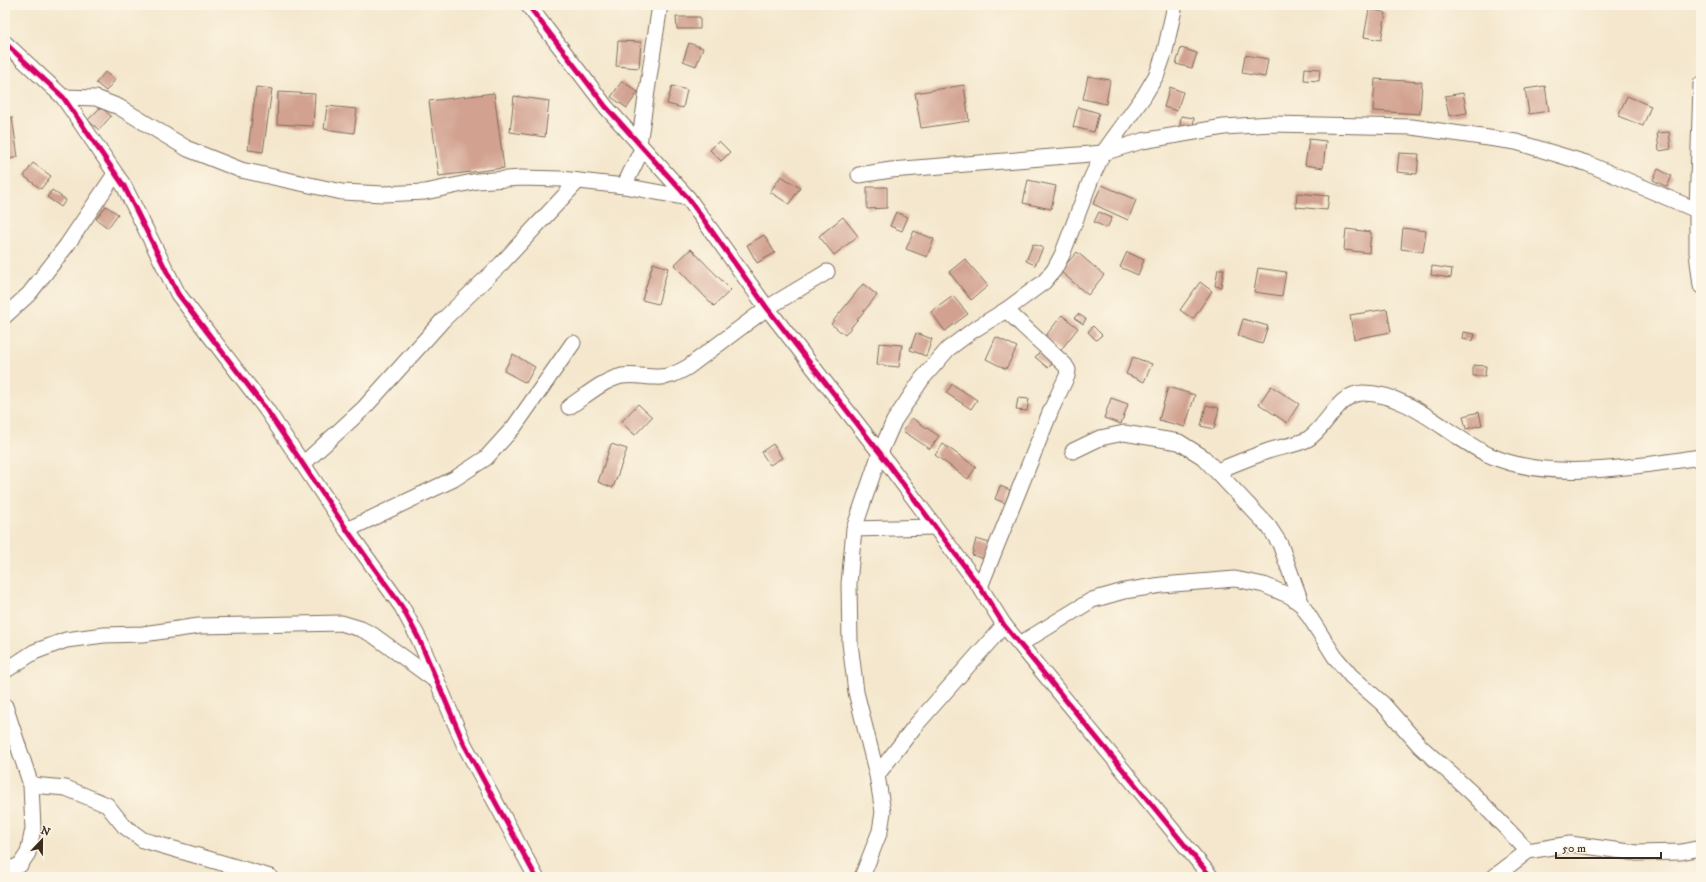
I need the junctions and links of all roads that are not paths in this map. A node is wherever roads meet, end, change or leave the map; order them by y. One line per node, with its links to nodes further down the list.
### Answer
1 (528, 5): 7 (street)
2 (660, 5): 7 (street)
3 (1175, 5): 8 (street)
4 (5, 43): 6 (street)
5 (1701, 84): 14 (street)
6 (63, 97): 9 (street); 11 (street)
7 (640, 147): 12 (street); 13 (street)
8 (1103, 153): 10 (street); 14 (street); 18 (street)
9 (115, 174): 19 (street); 25 (street)
10 (859, 175)
11 (578, 181): 12 (street); 25 (street)
12 (624, 186): 13 (street)
13 (688, 198): 17 (street)
14 (1699, 212): 16 (street)
15 (827, 272): 17 (street)
16 (1701, 286)
17 (768, 308): 21 (street); 23 (street)
18 (1006, 310): 23 (street); 30 (street)
19 (5, 316)
20 (573, 343): 29 (street)
21 (568, 407)
22 (1073, 451): 26 (street)
23 (880, 453): 27 (street); 28 (street)
24 (1701, 457): 26 (street)
25 (303, 464): 29 (street)
26 (1217, 471): 31 (street)
27 (934, 527): 28 (street); 30 (street)
28 (854, 529): 37 (street)
29 (347, 530): 35 (street)
30 (980, 588): 32 (street)
31 (1302, 605): 33 (street); 40 (street)
32 (1004, 625): 33 (street); 37 (street)
33 (1020, 644): 45 (street)
34 (5, 670): 35 (street)
35 (437, 681): 43 (street)
36 (5, 706): 38 (street)
37 (877, 775): 44 (street)
38 (31, 785): 41 (street); 42 (street)
39 (1701, 848): 40 (street)
40 (1528, 851): 46 (street)
41 (10, 872)
42 (270, 877)
43 (536, 877)
44 (862, 877)
45 (1211, 877)
46 (1494, 877)

